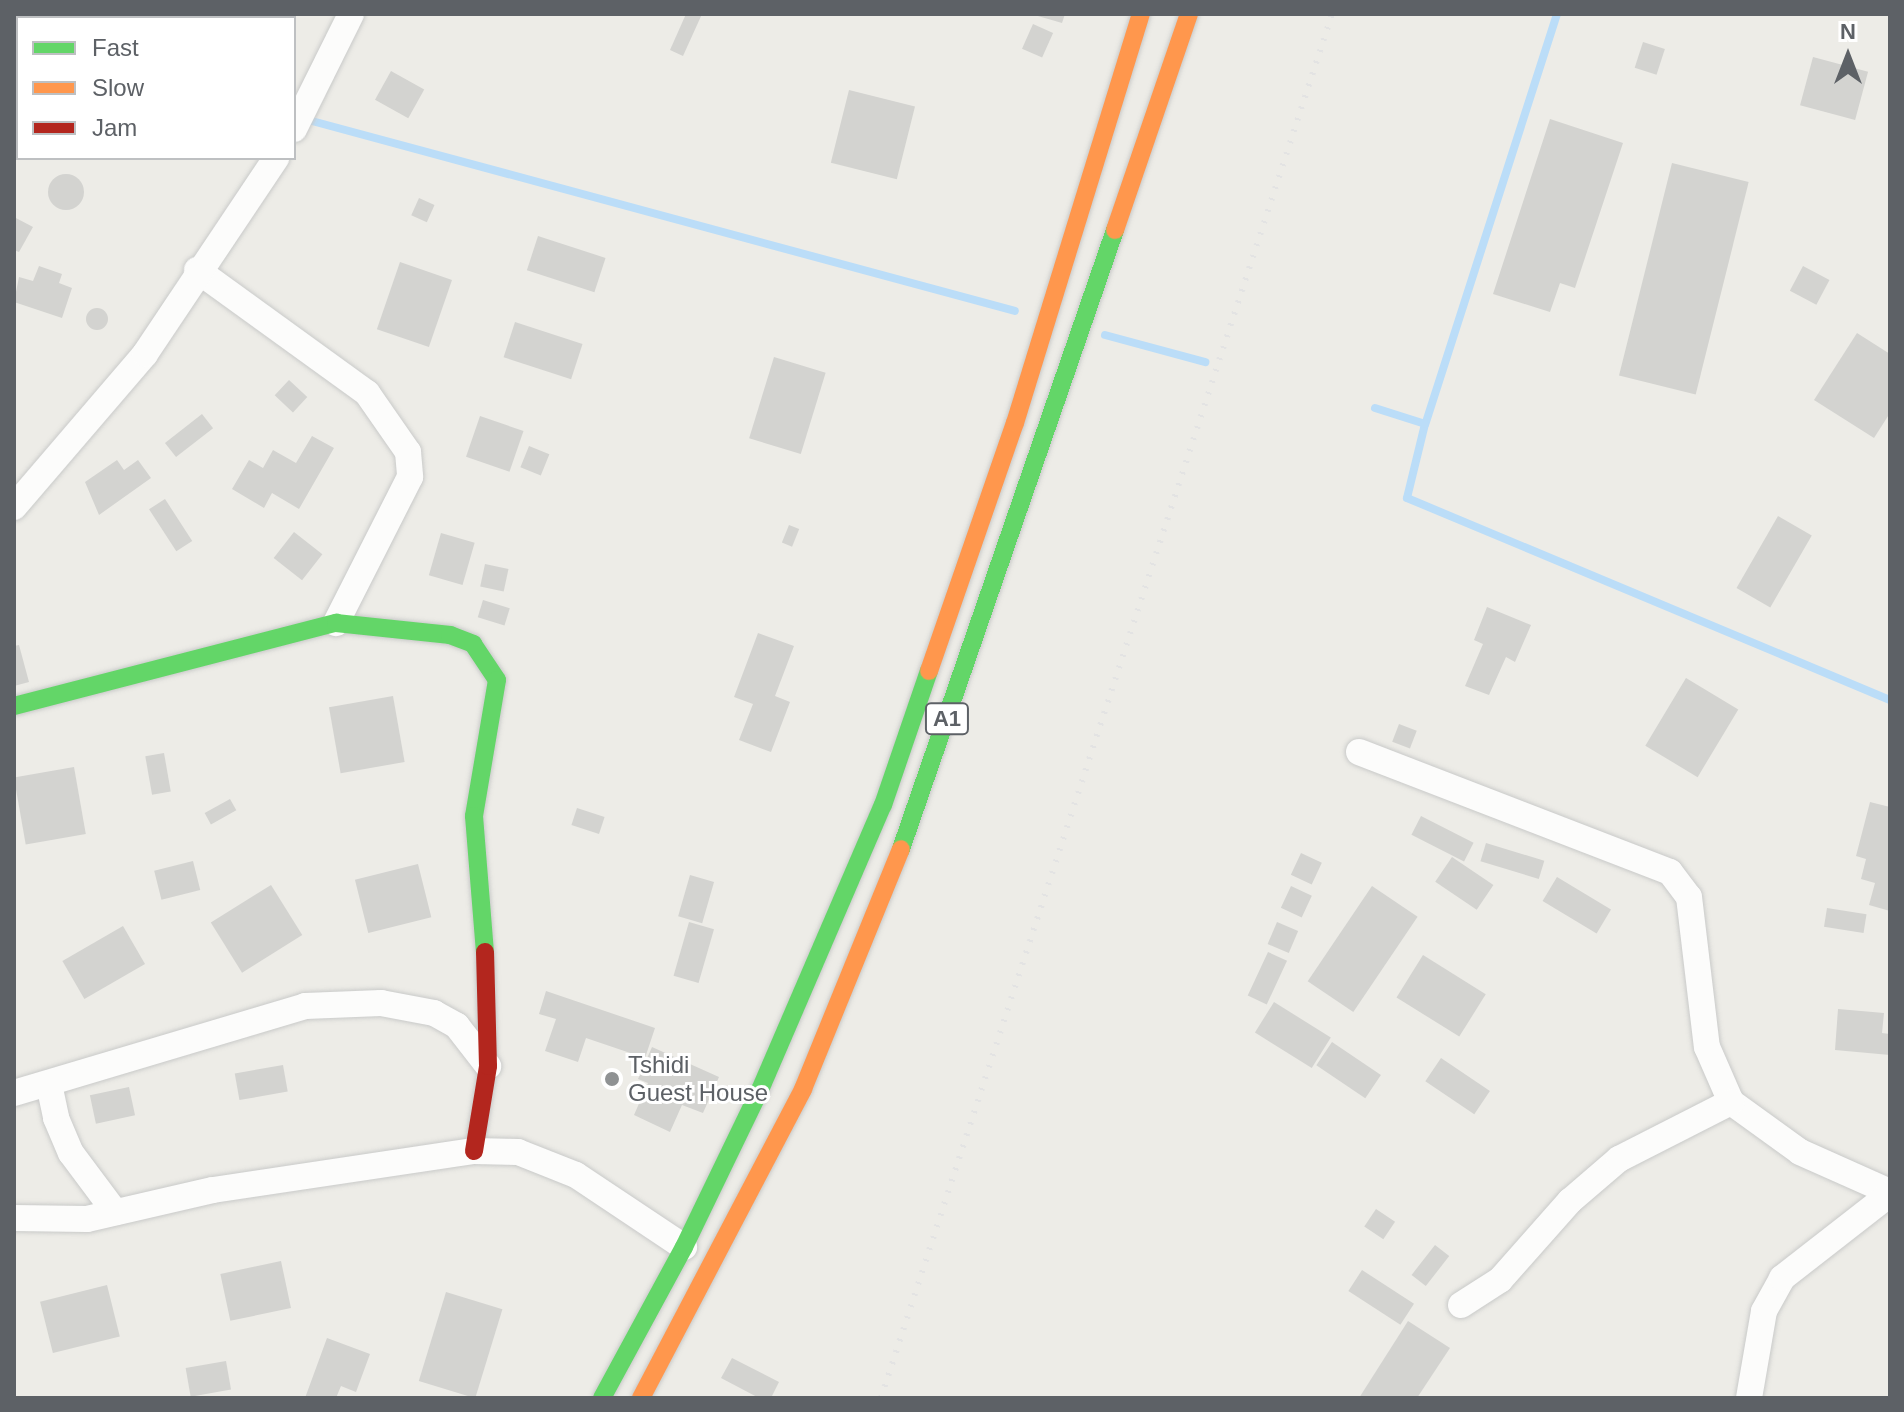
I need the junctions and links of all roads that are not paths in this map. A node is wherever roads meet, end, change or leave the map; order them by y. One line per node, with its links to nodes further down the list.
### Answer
1 (351, 14): 4 (street)
2 (1141, 14): 19 (main road, A1)
3 (1189, 14): 22 (main road, A1)
4 (296, 125)
5 (275, 160): 6 (street)
6 (197, 270): 7 (street); 8 (street)
7 (14, 507)
8 (336, 623): 9 (main road); 11 (main road)
9 (14, 706)
10 (1359, 752): 14 (street)
11 (488, 1066): 12 (street); 15 (main road)
12 (49, 1084): 13 (street); 17 (street)
13 (14, 1093)
14 (1731, 1102): 16 (street); 20 (street)
15 (474, 1151): 17 (street); 19 (street)
16 (1890, 1193): 23 (street)
17 (115, 1212): 18 (street)
18 (14, 1218)
19 (684, 1247): 21 (main road, A1)
20 (1461, 1305)
21 (602, 1398)
22 (641, 1398)
23 (1749, 1398)

